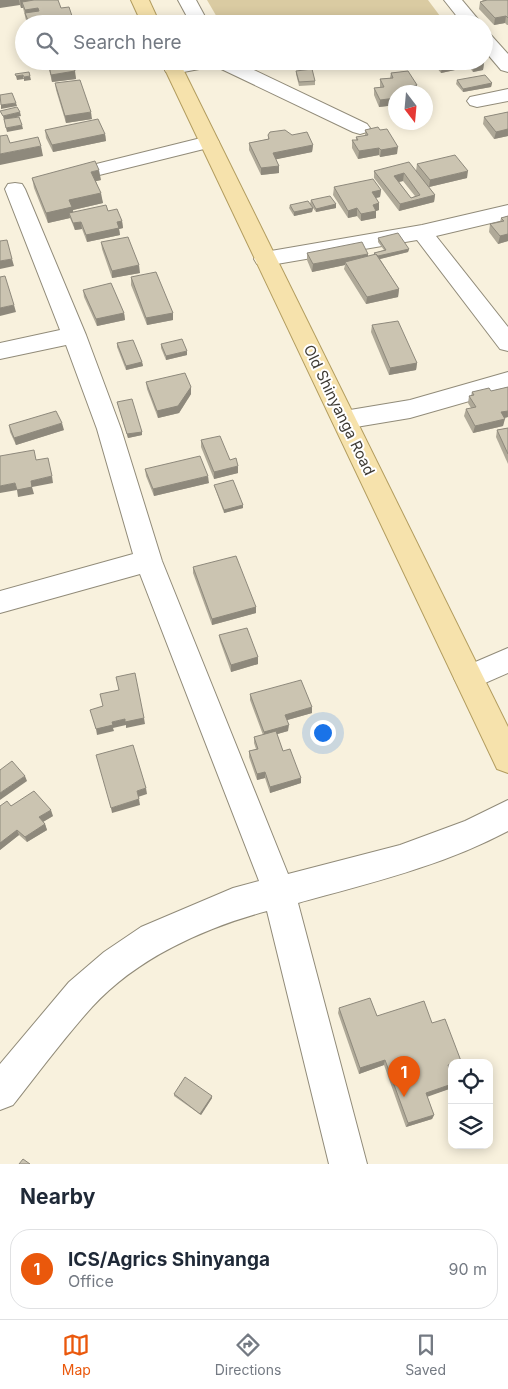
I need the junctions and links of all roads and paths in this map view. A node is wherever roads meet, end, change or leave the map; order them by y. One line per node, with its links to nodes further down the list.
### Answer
1 (140, 0): 4 (main road)
2 (187, 0): 5 (street)
3 (453, 0): 6 (street)
4 (147, 15)
5 (195, 15)
6 (466, 15)
7 (493, 48): 8 (street)
8 (508, 66)
9 (174, 70): 14 (main road, Old Shinyanga Road)
10 (239, 70): 13 (street)
11 (508, 95): 12 (street)
12 (477, 101)
13 (360, 128)
14 (209, 142): 15 (street); 18 (main road, Old Shinyanga Road)
15 (23, 187): 19 (street)
16 (508, 212): 17 (street)
17 (422, 232): 18 (street); 20 (street)
18 (265, 258): 23 (main road, Old Shinyanga Road)
19 (74, 335): 21 (street); 24 (street)
20 (508, 344)
21 (0, 351)
22 (508, 380): 23 (street)
23 (344, 420): 27 (main road, Old Shinyanga Road)
24 (148, 561): 25 (street); 30 (street)
25 (0, 602)
26 (508, 660): 27 (street)
27 (469, 678): 28 (main road, Old Shinyanga Road)
28 (508, 759)
29 (508, 815): 30 (street)
30 (279, 892): 31 (street); 32 (street)
31 (0, 1092)
32 (348, 1164)

